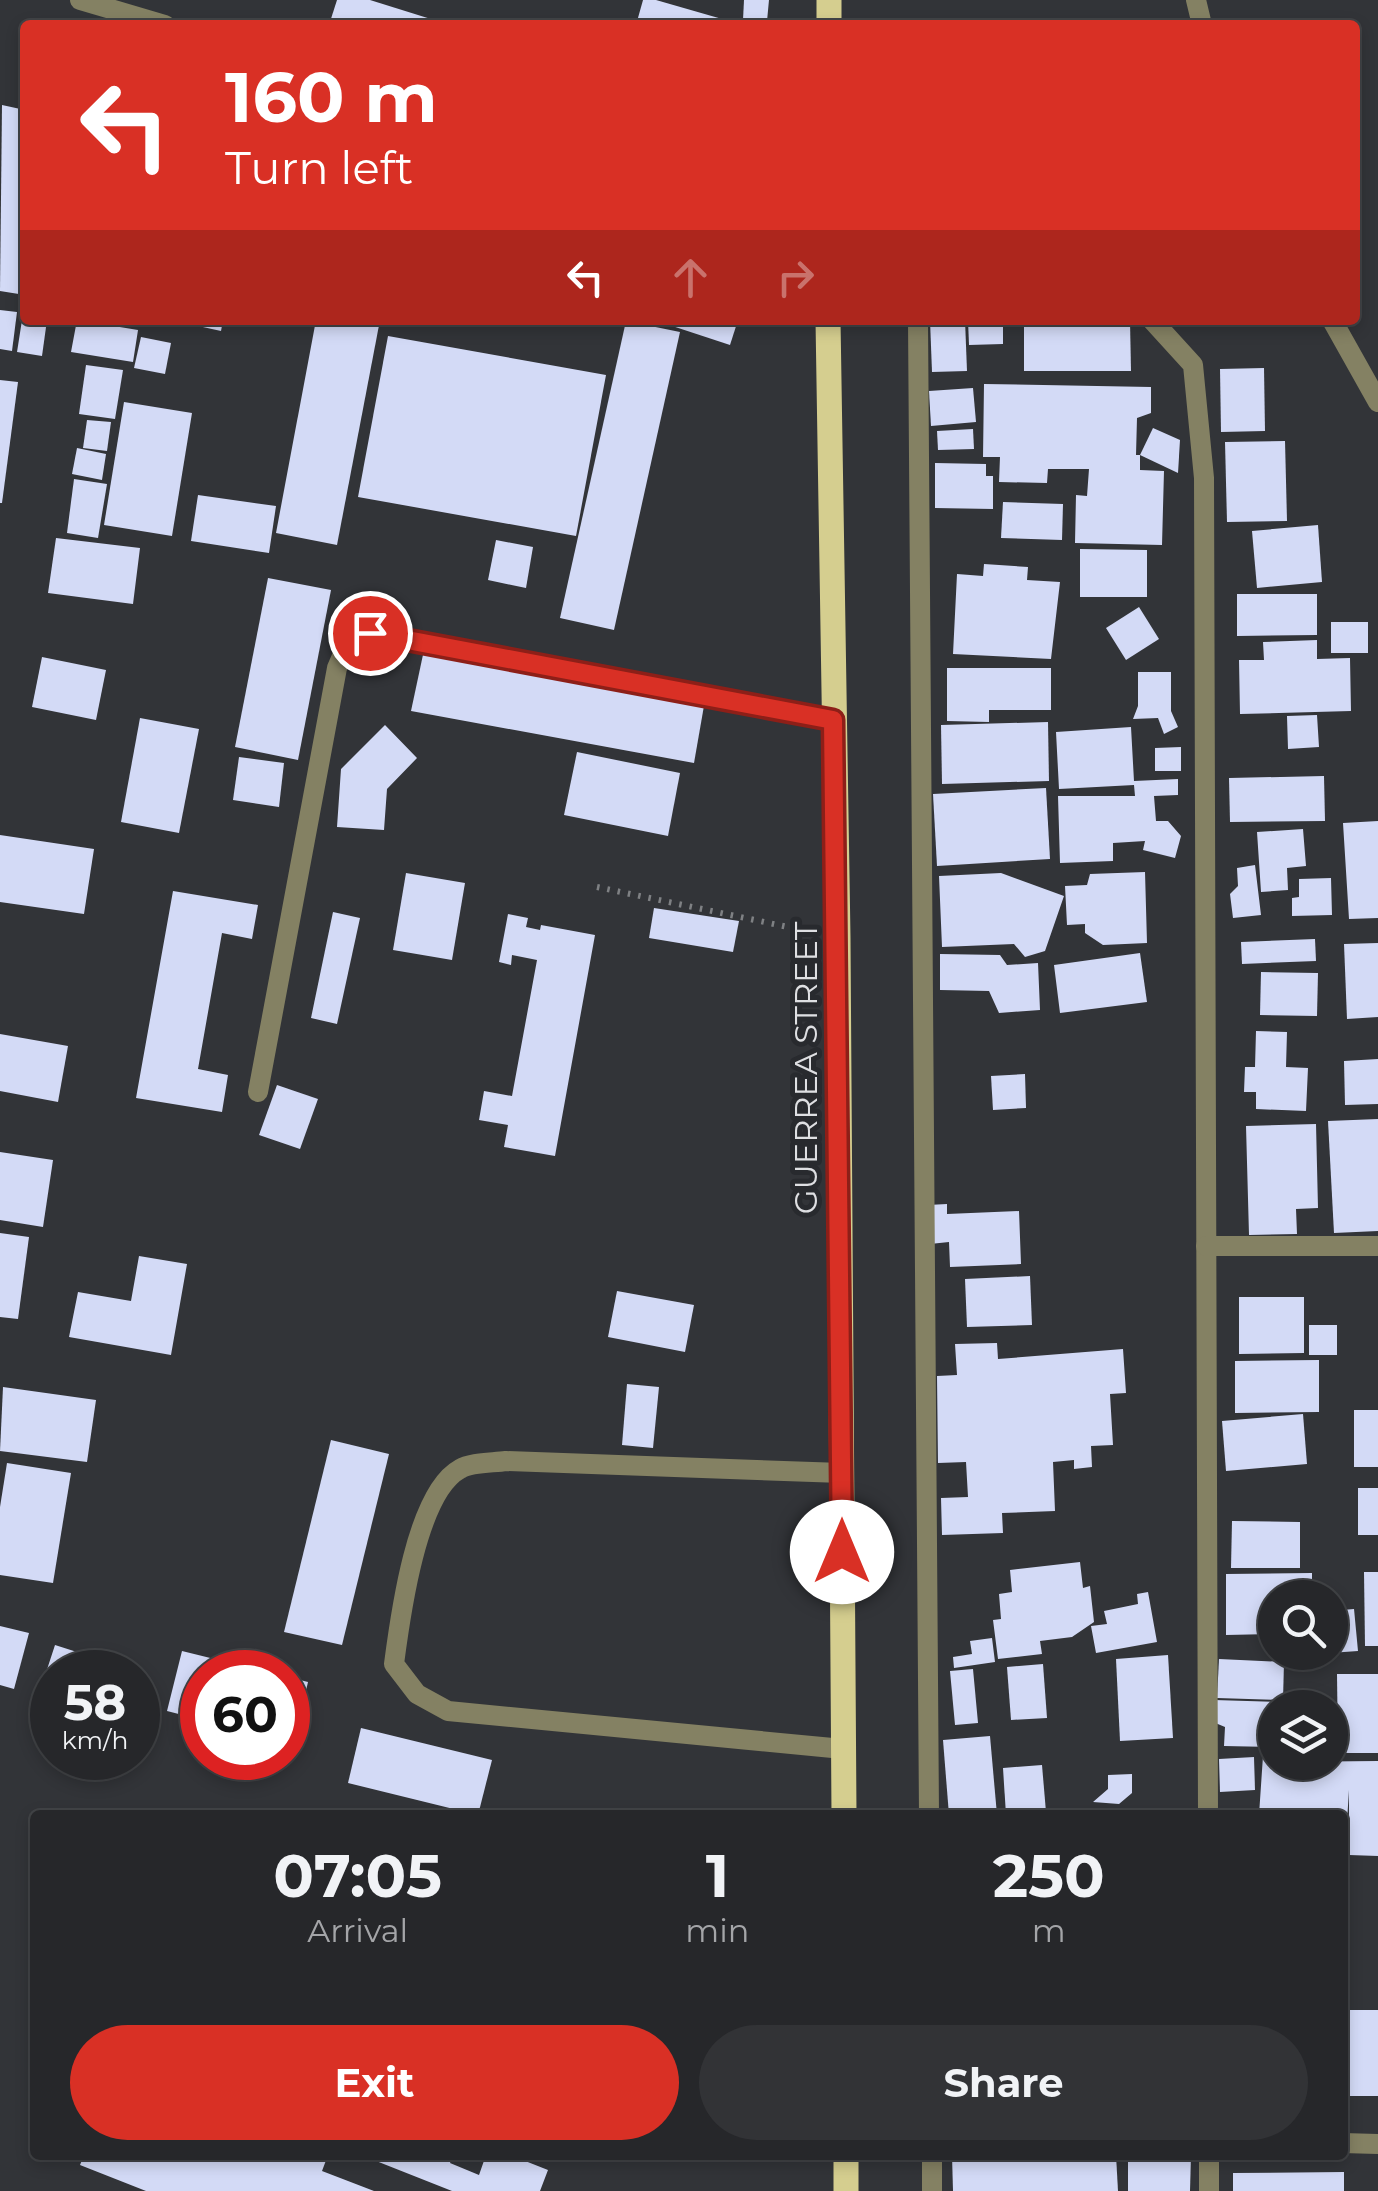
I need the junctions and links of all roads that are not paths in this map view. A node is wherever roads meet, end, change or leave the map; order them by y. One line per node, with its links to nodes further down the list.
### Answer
1 (80, 0): 2 (street)
2 (148, 20)
3 (828, 325): 8 (main road, GUERREA STREET)
4 (918, 325): 15 (street)
5 (1157, 325): 10 (street)
6 (1335, 325): 7 (street)
7 (1378, 402)
8 (833, 720): 9 (street); 12 (main road, GUERREA STREET)
9 (258, 1092)
10 (1206, 1246): 11 (street); 16 (street)
11 (1378, 1246)
12 (842, 1474): 13 (main road, GUERREA STREET); 13 (street)
13 (843, 1749): 14 (main road, GUERREA STREET)
14 (844, 1810)
15 (929, 1810)
16 (1208, 1810)
17 (1348, 2142): 18 (street)
18 (1378, 2144)
19 (846, 2160): 22 (main road)
20 (932, 2160): 23 (street)
21 (1209, 2160): 24 (street)
22 (846, 2191)
23 (932, 2191)
24 (1209, 2191)

